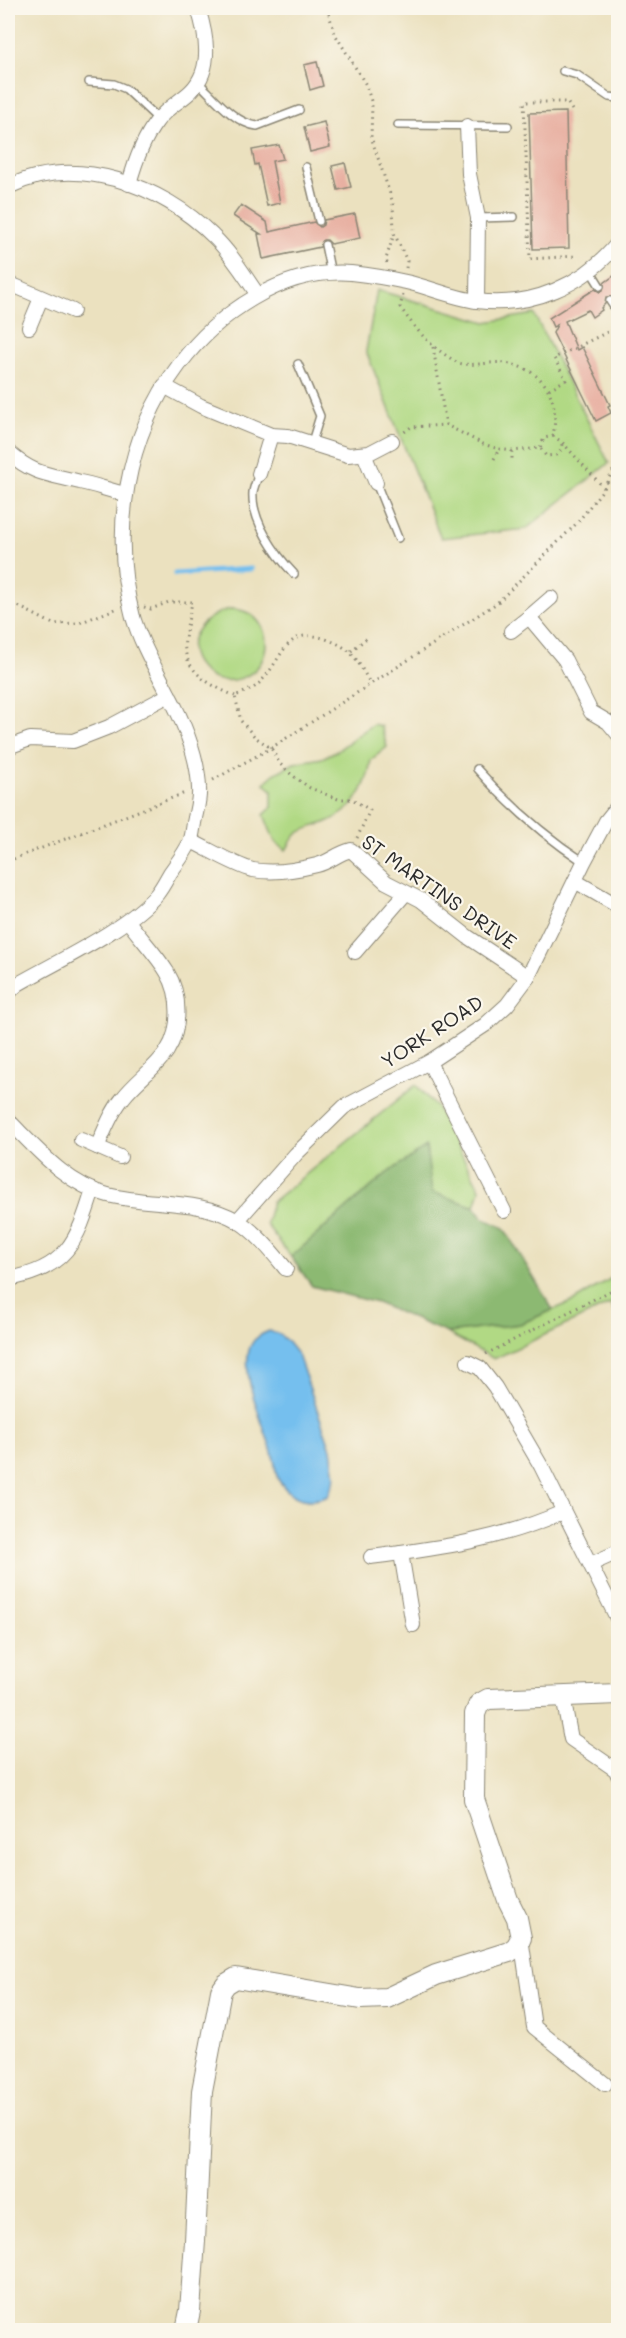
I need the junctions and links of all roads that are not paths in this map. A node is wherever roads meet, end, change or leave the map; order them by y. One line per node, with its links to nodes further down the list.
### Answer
1 (198, 8): 4 (street)
2 (563, 71): 5 (lane)
3 (89, 82): 7 (lane)
4 (198, 82): 6 (lane); 7 (street)
5 (618, 98)
6 (299, 110)
7 (158, 119): 12 (street)
8 (398, 125): 9 (lane)
9 (467, 126): 10 (lane); 15 (street)
10 (508, 126)
11 (306, 166): 16 (lane)
12 (129, 184): 13 (street); 23 (street)
13 (8, 188)
14 (514, 217): 15 (lane)
15 (478, 219): 25 (street)
16 (319, 221)
17 (618, 243): 19 (street)
18 (325, 245): 20 (lane)
19 (590, 270): 22 (lane); 25 (street)
20 (331, 274): 23 (street); 25 (street)
21 (8, 284): 24 (street)
22 (600, 286)
23 (258, 295): 31 (street)
24 (41, 298): 27 (street); 29 (street)
25 (477, 301)
26 (610, 301): 28 (lane)
27 (74, 311)
28 (618, 313)
29 (29, 327)
30 (298, 364): 34 (lane)
31 (164, 386): 32 (street); 39 (street)
32 (271, 435): 34 (street); 37 (street)
33 (392, 441): 35 (street)
34 (312, 442): 35 (street)
35 (364, 454): 38 (street)
36 (9, 458): 39 (street)
37 (259, 474): 41 (lane)
38 (376, 483): 40 (lane)
39 (126, 494): 45 (street)
40 (398, 538)
41 (294, 574)
42 (551, 598): 43 (street)
43 (529, 617): 44 (street); 46 (street)
44 (511, 631)
45 (169, 695): 47 (street); 50 (street)
46 (618, 734)
47 (8, 747)
48 (477, 769): 51 (lane)
49 (618, 806): 51 (street, YORK ROAD)
50 (190, 841): 53 (street, ST MARTINS DRIVE); 55 (street)
51 (584, 862): 52 (street, YORK ROAD)
52 (575, 881): 54 (street); 57 (street, YORK ROAD)
53 (405, 894): 56 (street); 57 (street, ST MARTINS DRIVE)
54 (618, 906)
55 (128, 921): 58 (street); 62 (street)
56 (355, 952)
57 (528, 977): 59 (street, YORK ROAD)
58 (8, 993)
59 (429, 1062): 65 (street); 66 (street, YORK ROAD)
60 (8, 1119): 64 (street)
61 (81, 1140): 62 (street)
62 (97, 1147): 63 (street)
63 (120, 1157)
64 (93, 1190): 66 (street); 68 (street)
65 (504, 1211)
66 (237, 1221): 67 (street)
67 (286, 1269)
68 (8, 1279)
69 (468, 1362): 70 (street)
70 (563, 1512): 72 (street); 74 (street)
71 (618, 1552): 74 (street)
72 (401, 1553): 73 (street); 76 (street)
73 (371, 1557)
74 (591, 1564): 75 (street)
75 (618, 1620)
76 (413, 1625)
77 (618, 1694): 78 (street)
78 (563, 1697): 79 (street); 80 (street)
79 (618, 1774)
80 (521, 1938): 81 (street); 82 (street)
81 (605, 2084)
82 (186, 2331)

